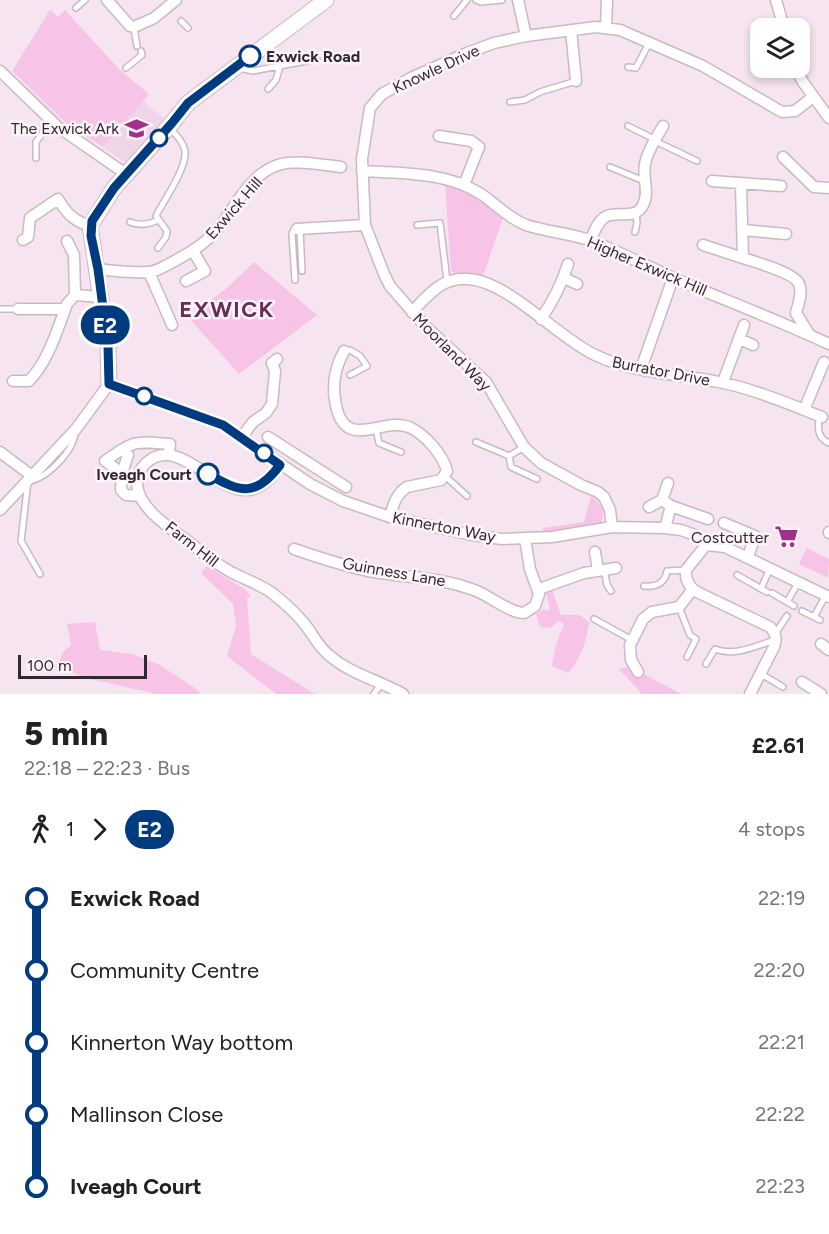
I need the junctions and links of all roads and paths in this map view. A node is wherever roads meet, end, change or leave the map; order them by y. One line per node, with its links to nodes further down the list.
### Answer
1 (85, 0): 11 (lane)
2 (108, 0): 15 (street)
3 (326, 0): 22 (street)
4 (467, 0): 12 (lane)
5 (476, 0): 6 (lane)
6 (502, 0)
7 (518, 0): 19 (street)
8 (607, 0): 16 (street)
9 (776, 0): 13 (street)
10 (174, 6): 15 (street)
11 (76, 8)
12 (454, 16)
13 (781, 18)
14 (181, 21): 17 (lane)
15 (134, 27): 25 (lane)
16 (606, 27): 18 (street, Knowle Drive); 20 (street, Knowle Drive)
17 (188, 28)
18 (571, 30): 19 (street, Knowle Drive); 28 (street)
19 (526, 36): 44 (street, Knowle Drive)
20 (649, 43): 24 (lane); 30 (street, Knowle Drive)
21 (317, 58): 23 (lane)
22 (236, 66): 23 (lane); 36 (street)
23 (280, 66): 29 (lane)
24 (628, 67)
25 (126, 68)
26 (0, 71): 33 (street)
27 (801, 78): 30 (street)
28 (576, 81): 31 (lane)
29 (268, 89)
30 (813, 97): 32 (street)
31 (510, 102)
32 (828, 116)
33 (51, 121): 40 (lane); 45 (street)
34 (628, 126): 38 (lane)
35 (663, 126): 38 (street)
36 (169, 127): 45 (street); 53 (lane)
37 (439, 136): 48 (street)
38 (656, 140): 41 (lane); 46 (street)
39 (783, 157): 51 (street)
40 (36, 158)
41 (697, 161)
42 (610, 166): 46 (lane)
43 (341, 167): 67 (street, Exwick Hill)
44 (362, 171): 48 (street, Higher Exwick Hill); 55 (street, Moorland Way)
45 (126, 174): 57 (street)
46 (644, 181): 52 (street)
47 (712, 181): 49 (street)
48 (464, 185): 64 (street, Higher Exwick Hill)
49 (741, 185): 50 (street); 58 (street)
50 (781, 186)
51 (829, 188)
52 (636, 212): 60 (lane); 64 (street)
53 (158, 219): 54 (lane); 66 (lane)
54 (130, 222)
55 (365, 225): 59 (street); 84 (street, Moorland Way)
56 (417, 225): 77 (lane)
57 (90, 226): 62 (street); 70 (street)
58 (744, 230): 61 (street); 68 (street)
59 (304, 231): 71 (lane); 75 (lane)
60 (635, 232)
61 (786, 234)
62 (23, 240)
63 (67, 241): 79 (street)
64 (590, 241): 74 (street, Higher Exwick Hill)
65 (703, 245): 68 (street)
66 (158, 248)
67 (193, 251): 72 (street, Exwick Hill); 76 (street)
68 (743, 258): 88 (street)
69 (568, 264): 73 (street)
70 (98, 269): 72 (street, Exwick Hill); 80 (street)
71 (302, 271)
72 (149, 272): 86 (street)
73 (564, 278): 78 (street); 85 (street)
74 (673, 278): 88 (street, Higher Exwick Hill); 95 (street)
75 (295, 280)
76 (186, 281)
77 (447, 281): 84 (street); 85 (street, Burrator Drive)
78 (577, 284)
79 (75, 295): 80 (street); 83 (street)
80 (101, 297): 100 (street)
81 (0, 309): 82 (lane)
82 (18, 309): 83 (street)
83 (65, 309): 98 (street)
84 (412, 312): 108 (street, Moorland Way)
85 (541, 319): 95 (street, Burrator Drive)
86 (172, 325)
87 (744, 325): 89 (street, Burrator Drive)
88 (809, 335): 90 (street, Higher Exwick Hill)
89 (739, 339): 91 (street); 99 (street, Burrator Drive)
90 (829, 344)
91 (753, 345)
92 (345, 351): 96 (lane); 103 (street)
93 (271, 361): 104 (street)
94 (824, 362): 97 (street)
95 (641, 369): 99 (street, Burrator Drive)
96 (350, 375)
97 (824, 378): 101 (street)
98 (13, 381)
99 (723, 382): 101 (street, Burrator Drive)
100 (109, 384): 104 (street, Kinnerton Way); 118 (street)
101 (804, 410): 102 (street, Burrator Drive)
102 (821, 417): 107 (lane)
103 (376, 429): 109 (lane); 117 (street)
104 (242, 437): 114 (street, Kinnerton Way)
105 (268, 437): 115 (street)
106 (476, 442): 113 (lane)
107 (829, 443)
108 (524, 447): 113 (lane); 131 (street, Moorland Way)
109 (401, 452)
110 (0, 453): 118 (street)
111 (169, 454): 114 (street); 116 (street); 123 (street)
112 (128, 455): 116 (street)
113 (509, 456): 119 (lane)
114 (280, 465): 121 (street, Kinnerton Way)
115 (318, 469): 121 (street); 122 (street)
116 (122, 472): 123 (street)
117 (445, 476): 124 (lane); 128 (street)
118 (30, 478): 127 (street); 143 (lane)
119 (537, 479)
120 (668, 483): 125 (street)
121 (310, 484): 128 (street, Kinnerton Way)
122 (346, 487)
123 (140, 496): 169 (street, Farm Hill)
124 (467, 496)
125 (666, 503): 126 (street); 129 (street); 132 (street)
126 (649, 507)
127 (0, 510)
128 (390, 517): 134 (street, Kinnerton Way)
129 (708, 519)
130 (724, 523): 133 (street)
131 (612, 527): 132 (street, Kinnerton Way); 134 (street, Kinnerton Way)
132 (665, 528): 136 (street, Kinnerton Way)
133 (755, 536): 135 (street); 139 (street)
134 (525, 539): 149 (street)
135 (767, 540)
136 (706, 545): 139 (street, Kinnerton Way); 142 (street)
137 (301, 548): 149 (street, Guinness Lane)
138 (595, 552): 141 (street)
139 (748, 557): 140 (street, Kinnerton Way)
140 (771, 568): 145 (street, Kinnerton Way); 147 (lane)
141 (606, 569): 149 (street); 150 (lane)
142 (686, 570): 146 (lane); 148 (street)
143 (40, 574)
144 (736, 575): 147 (lane)
145 (798, 581): 151 (street, Kinnerton Way); 152 (lane)
146 (644, 586)
147 (761, 588): 152 (lane)
148 (693, 590): 153 (street); 160 (street)
149 (539, 591)
150 (611, 591)
151 (828, 596): 157 (lane)
152 (787, 602): 154 (lane)
153 (679, 606): 161 (street); 162 (lane)
154 (794, 606)
155 (802, 611): 157 (lane)
156 (787, 615): 160 (lane)
157 (814, 617): 159 (lane)
158 (594, 619): 161 (lane)
159 (820, 620)
160 (776, 636): 165 (lane); 167 (street)
161 (632, 640): 163 (street)
162 (687, 657)
163 (631, 660): 164 (street); 166 (street)
164 (619, 662)
165 (706, 664)
166 (638, 672)
167 (760, 674): 170 (lane); 174 (street)
168 (802, 682): 175 (street)
169 (381, 684): 172 (lane); 173 (street, Farm Hill)
170 (783, 687)
171 (829, 690): 175 (street)
172 (374, 694)
173 (403, 694)
174 (750, 694)
175 (822, 694)

